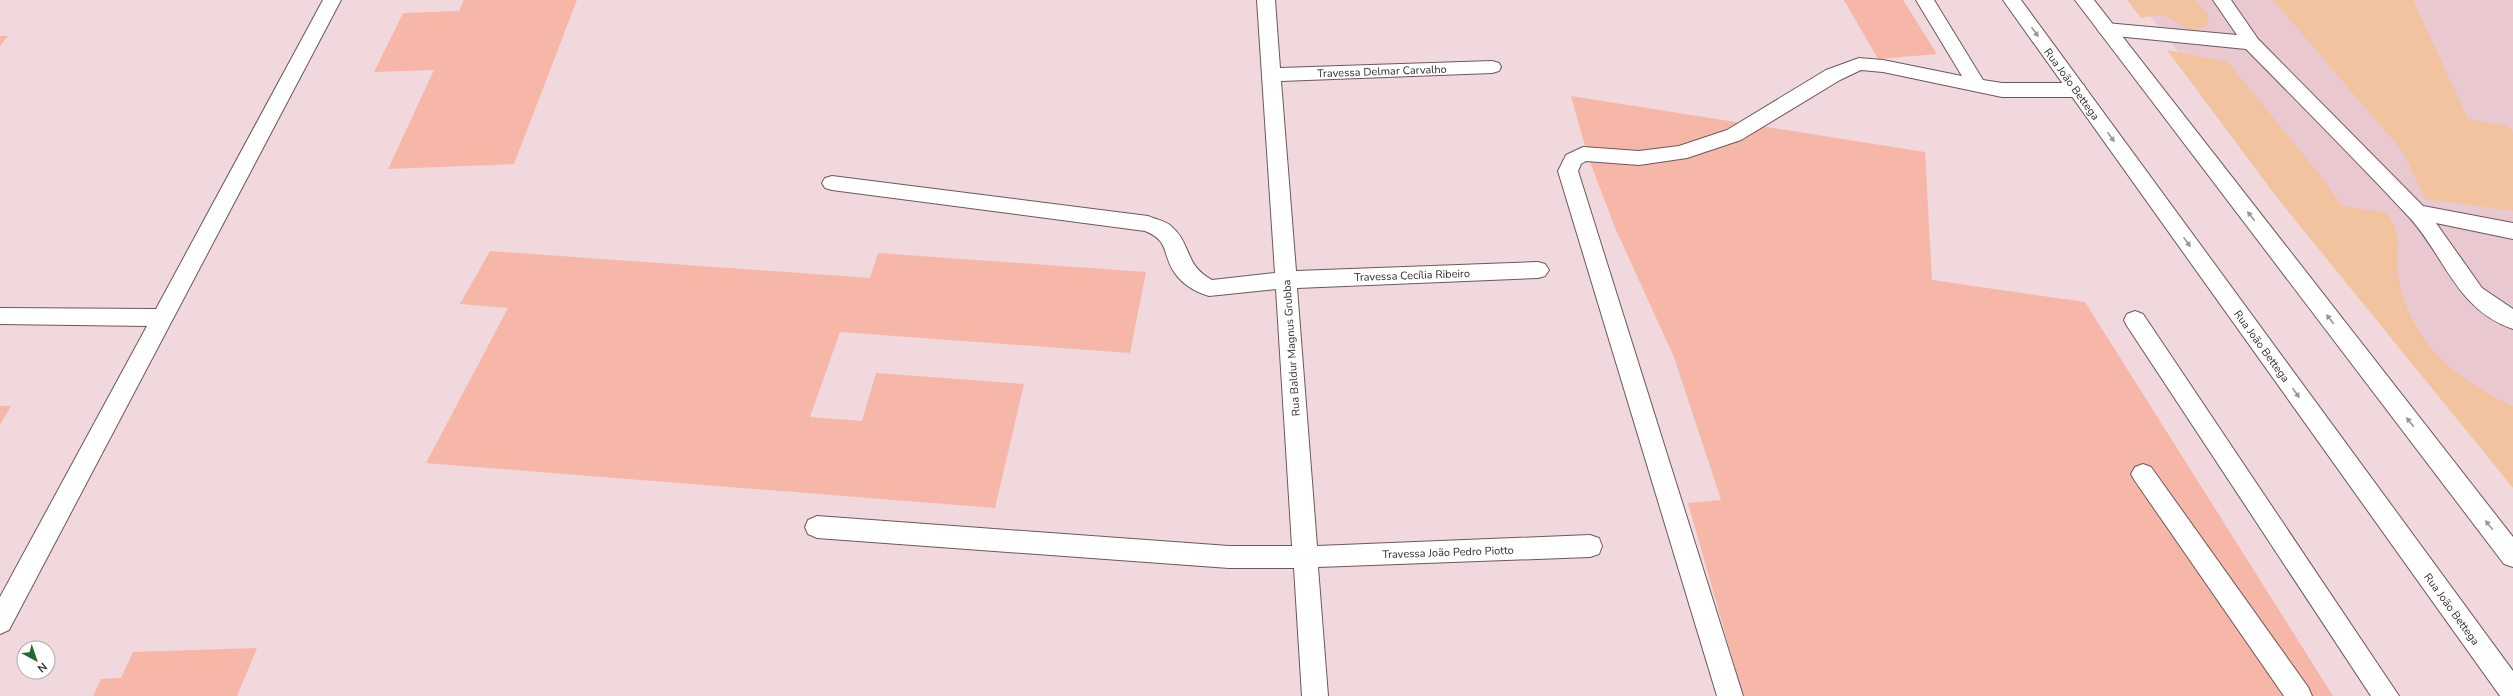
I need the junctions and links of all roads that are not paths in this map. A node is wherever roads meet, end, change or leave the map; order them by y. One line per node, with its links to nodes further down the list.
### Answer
1 (332, 0): 19 (street)
2 (1266, 0): 10 (street, Rua Baldur Magnus Grubba)
3 (1925, 0): 11 (street)
4 (2012, 0): 12 (street, Rua João Bettega, one-way to 12)
5 (2084, 0): 7 (street)
6 (2222, 0): 8 (street)
7 (2106, 29): 8 (street); 25 (street, one-way to 7)
8 (2250, 43): 14 (street)
9 (1492, 67): 10 (street, Travessa Delmar Carvalho)
10 (1271, 74): 17 (street, Rua Baldur Magnus Grubba)
11 (1977, 86): 12 (street); 30 (street)
12 (2077, 90): 28 (street, Rua João Bettega, one-way to 28)
13 (832, 183): 17 (street, Travessa Cecília Ribeiro)
14 (2418, 212): 15 (street); 21 (street)
15 (2513, 231)
16 (1538, 270): 17 (street, Travessa Cecília Ribeiro)
17 (1286, 280): 26 (street, Rua Baldur Magnus Grubba)
18 (0, 316): 19 (street)
19 (163, 318): 27 (street)
20 (2135, 320): 32 (street)
21 (2513, 320)
22 (2143, 474): 31 (street)
23 (817, 527): 26 (street, Travessa João Pedro Piotto)
24 (1590, 546): 26 (street, Travessa João Pedro Piotto)
25 (2513, 556)
26 (1306, 557): 29 (street, Rua Baldur Magnus Grubba)
27 (0, 622)
28 (2513, 692)
29 (1315, 696)
30 (1730, 696)
31 (2299, 696)
32 (2386, 696)

